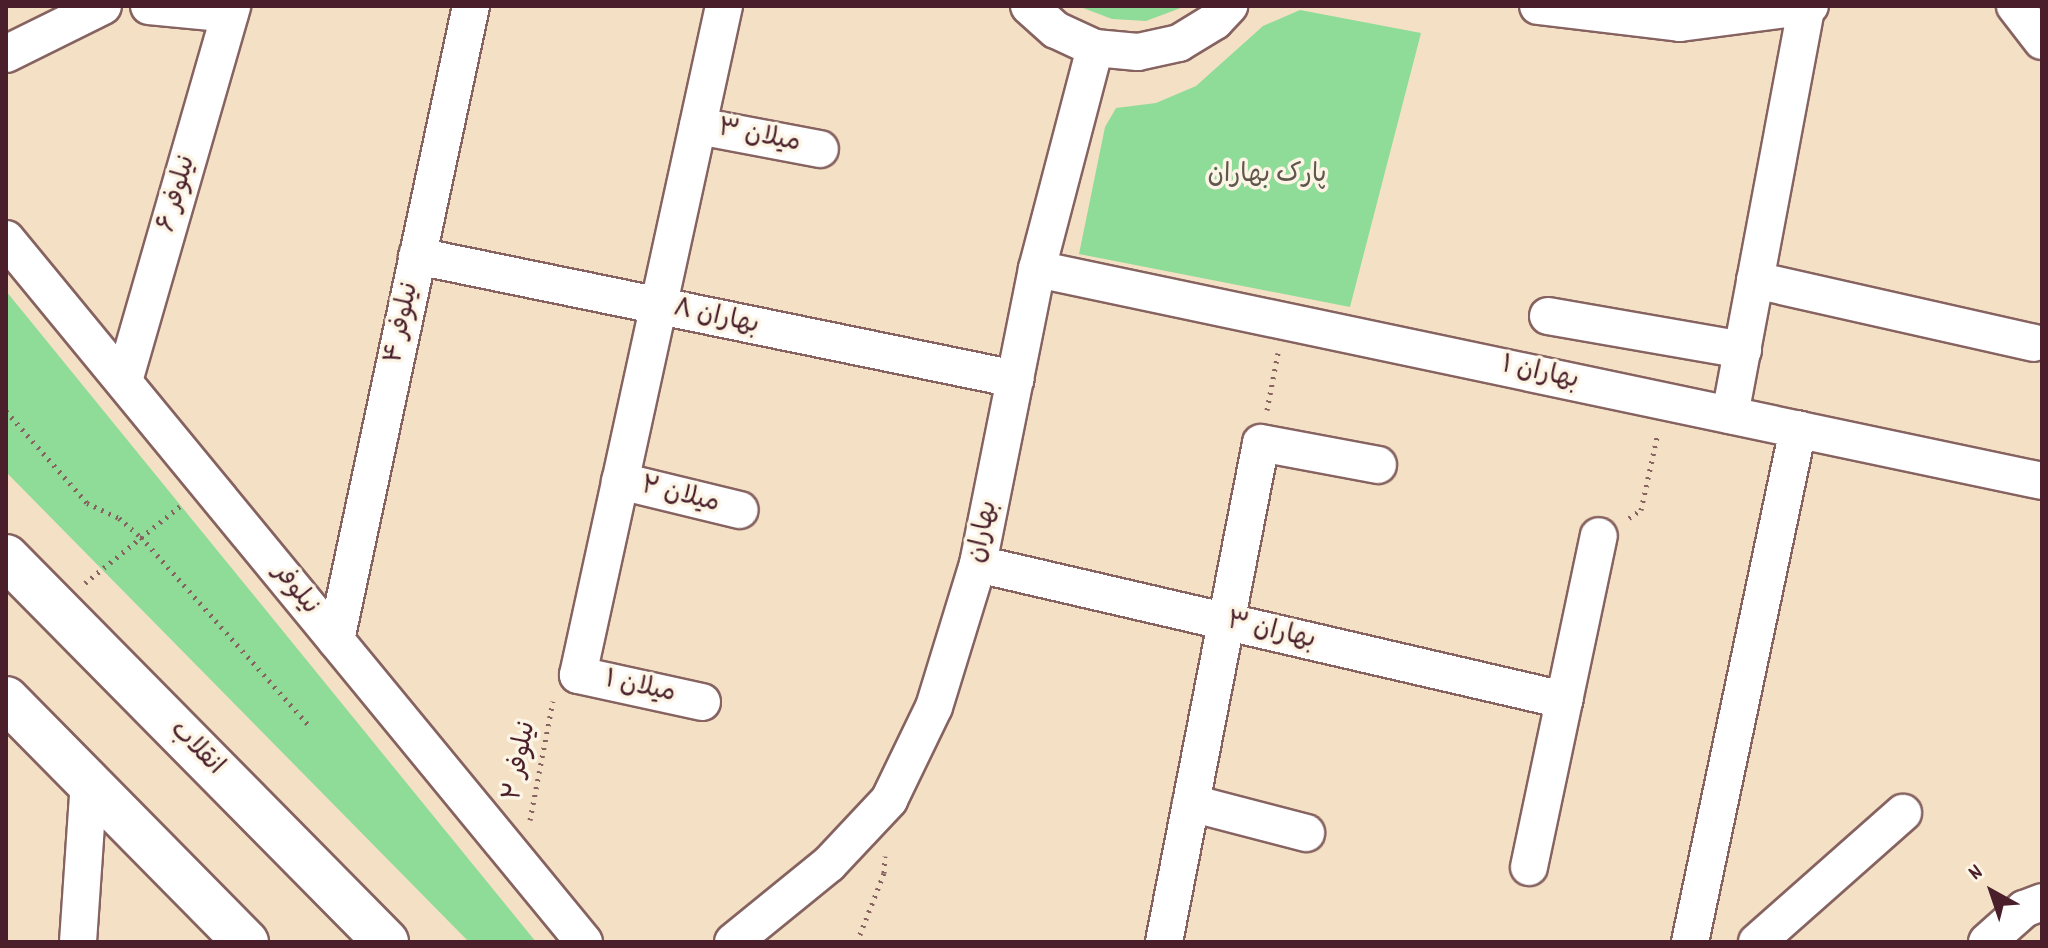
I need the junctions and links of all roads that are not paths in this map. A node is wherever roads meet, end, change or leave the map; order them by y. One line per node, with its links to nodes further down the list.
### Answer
1 (103, 6): 12 (street)
2 (149, 6): 10 (street)
3 (471, 6): 17 (street, نیلوفر ۴)
4 (724, 6): 14 (street)
5 (1029, 6): 13 (street)
6 (1229, 6): 13 (street)
7 (1538, 6): 9 (street)
8 (2015, 6): 11 (street)
9 (1808, 7): 19 (street)
10 (231, 10): 25 (street, نیلوفر ۶)
11 (2042, 41)
12 (21, 46)
13 (1095, 48): 18 (street, بهاران)
14 (698, 126): 15 (street, میلان ۳); 20 (street)
15 (820, 149)
16 (6, 239): 25 (street, نیلوفر)
17 (417, 256): 20 (street, بهاران ۸); 36 (street, نیلوفر ۴)
18 (1037, 269): 24 (street, بهاران); 26 (street, بهاران ۱)
19 (1755, 280): 22 (street); 23 (street)
20 (658, 306): 24 (street, بهاران ۸); 29 (street)
21 (1548, 316): 23 (street)
22 (2034, 343)
23 (1743, 350): 26 (street)
24 (1015, 379): 34 (street, بهاران)
25 (124, 381): 36 (street, نیلوفر)
26 (1730, 415): 27 (street, بهاران ۱)
27 (1798, 429): 30 (street, بهاران ۱); 52 (street)
28 (1378, 465): 35 (street)
29 (620, 481): 31 (street, میلان ۲); 39 (street, میلان ۱)
30 (2042, 481)
31 (740, 510)
32 (1599, 536): 38 (street)
33 (6, 557): 48 (main road, انقلاب)
34 (978, 564): 35 (street, بهاران ۳); 50 (street, بهاران)
35 (1226, 622): 38 (street, بهاران ۳); 41 (street)
36 (336, 640): 49 (street, نیلوفر)
37 (6, 699): 40 (main road)
38 (1564, 700): 44 (street)
39 (702, 702)
40 (89, 782): 46 (street); 47 (main road)
41 (1191, 803): 43 (street); 51 (street)
42 (1903, 813): 53 (street)
43 (1306, 833)
44 (1529, 867)
45 (2042, 902): 54 (street)
46 (78, 942)
47 (246, 942)
48 (386, 942)
49 (584, 942)
50 (733, 942)
51 (1164, 942)
52 (1690, 942)
53 (1757, 942)
54 (1987, 942)

